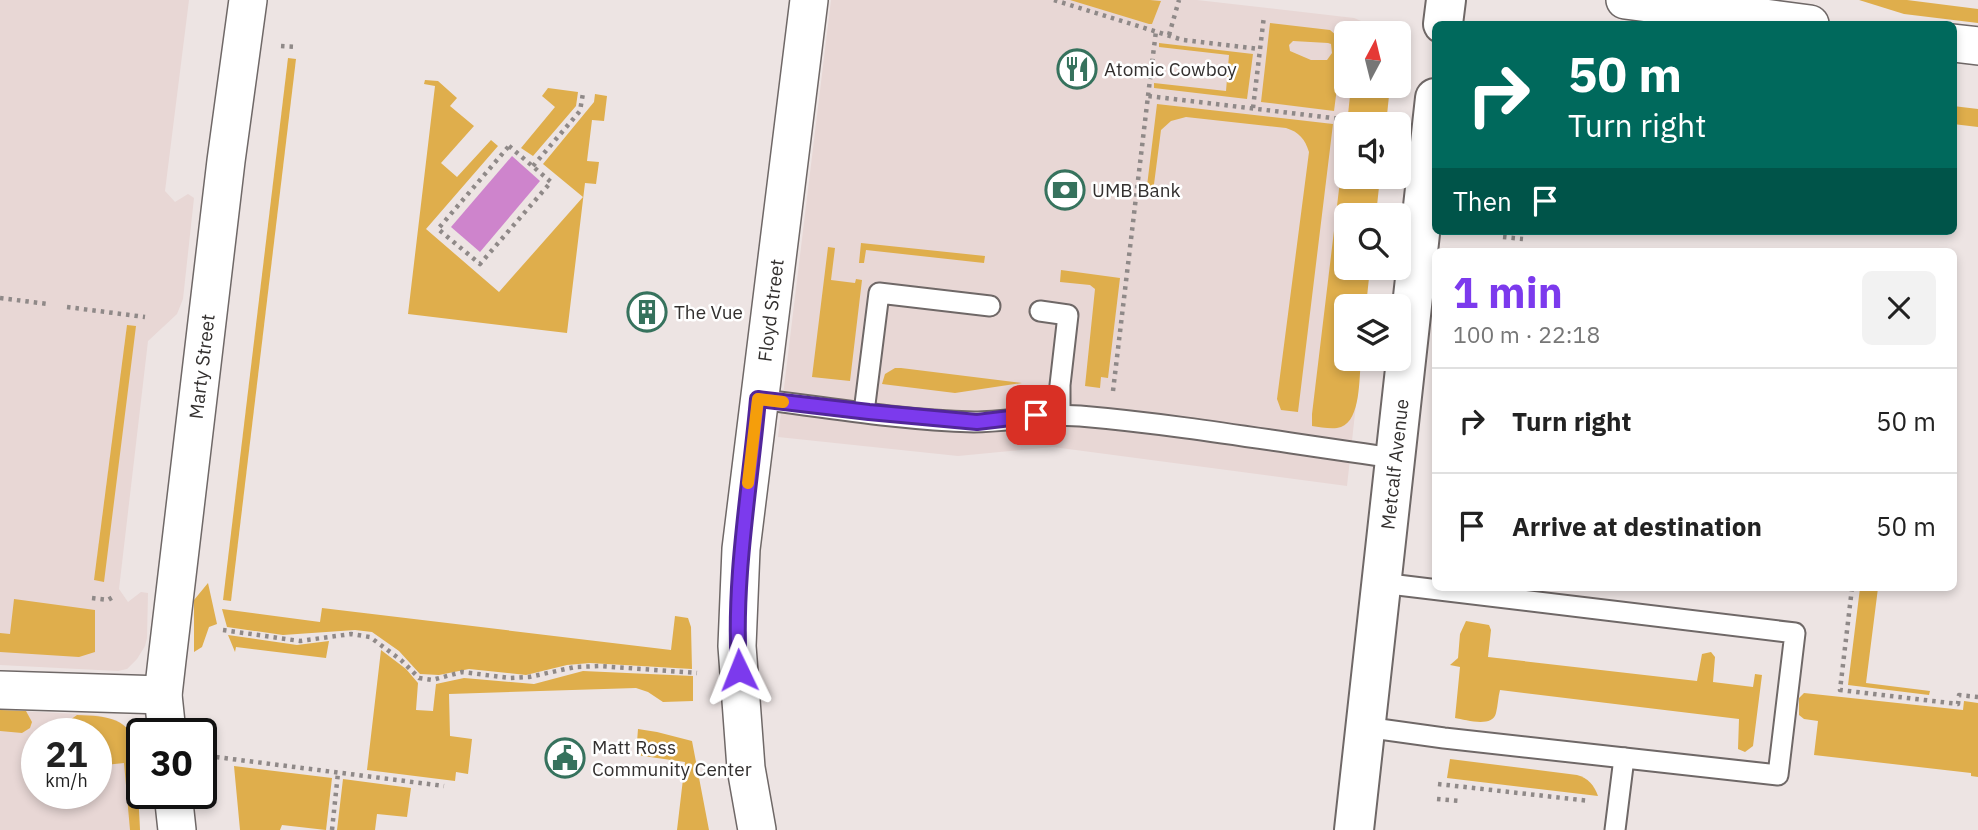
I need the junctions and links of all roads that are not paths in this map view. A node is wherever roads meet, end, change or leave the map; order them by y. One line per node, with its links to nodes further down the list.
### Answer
1 (248, 0): 22 (street, Marty Street)
2 (809, 0): 14 (street, Floyd Street)
3 (1446, 0): 6 (main road)
4 (1625, 0): 7 (street)
5 (1808, 0): 8 (lane)
6 (1443, 21)
7 (1785, 21)
8 (1808, 21)
9 (1957, 43): 10 (street)
10 (1978, 46)
11 (1432, 125): 17 (main road, Metcalf Avenue)
12 (990, 306): 15 (lane)
13 (1040, 311): 16 (lane)
14 (758, 399): 15 (lane); 28 (street, Floyd Street)
15 (864, 412): 16 (lane)
16 (1060, 416): 17 (lane)
17 (1395, 458): 18 (main road, Metcalf Avenue)
18 (1381, 583): 19 (lane); 24 (main road, Metcalf Avenue)
19 (1432, 589)
20 (1447, 591): 25 (lane)
21 (0, 690): 22 (street)
22 (163, 695): 23 (street, Marty Street)
23 (165, 718)
24 (1365, 727): 25 (lane); 29 (main road, Metcalf Avenue)
25 (1624, 758): 30 (lane)
26 (175, 809): 27 (street)
27 (177, 830)
28 (757, 830)
29 (1354, 830)
30 (1615, 830)

